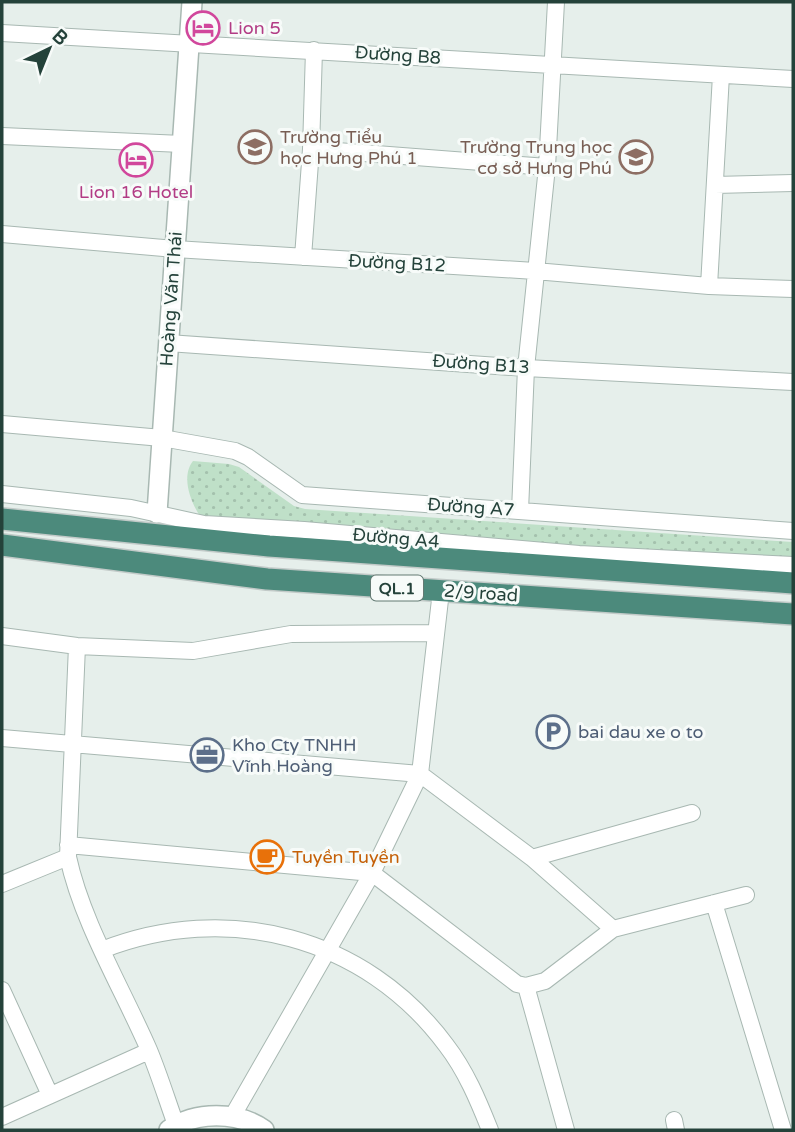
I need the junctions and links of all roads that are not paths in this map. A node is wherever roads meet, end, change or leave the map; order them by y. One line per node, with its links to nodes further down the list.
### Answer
1 (192, 2): 4 (street, Hoàng Văn Thái)
2 (556, 2): 6 (street)
3 (2, 33): 4 (street, Đường B8)
4 (189, 42): 5 (street, Đường B8); 10 (street, Hoàng Văn Thái)
5 (314, 50): 6 (street, Đường B8); 11 (street)
6 (552, 65): 7 (street, Đường B8); 12 (street)
7 (721, 75): 8 (street, Đường B8); 14 (street)
8 (793, 79)
9 (2, 136): 10 (street)
10 (182, 144): 16 (street, Hoàng Văn Thái)
11 (311, 149): 12 (street); 17 (street)
12 (547, 167): 18 (street)
13 (793, 183): 14 (street)
14 (715, 185): 19 (street)
15 (2, 234): 16 (street, Đường B12)
16 (175, 249): 17 (street, Đường B12); 21 (street, Hoàng Văn Thái)
17 (303, 257): 18 (street, Đường B12)
18 (536, 271): 19 (street, Đường B12); 22 (street)
19 (709, 286): 20 (street, Đường B12)
20 (793, 289)
21 (169, 343): 22 (street, Đường B13); 25 (street, Hoàng Văn Thái)
22 (526, 368): 23 (street, Đường B13); 27 (street)
23 (793, 382)
24 (2, 424): 25 (street, Đường A7)
25 (162, 438): 27 (street, Đường A7); 28 (street, Hoàng Văn Thái)
26 (2, 494): 28 (street, Đường A4)
27 (520, 511): 30 (street, Đường A7)
28 (157, 513): 32 (street, Đường A4)
29 (2, 519): 33 (highway, 2/9 road / QL.1)
30 (793, 531)
31 (2, 545): 34 (highway, 2/9 road / QL.1)
32 (793, 565)
33 (793, 583)
34 (441, 591): 35 (highway, 2/9 road / QL.1); 36 (street)
35 (793, 614)
36 (435, 633): 38 (street); 41 (street)
37 (2, 636): 38 (street)
38 (76, 646): 40 (street)
39 (2, 738): 40 (street)
40 (72, 744): 41 (street); 43 (street)
41 (419, 774): 44 (street); 45 (street)
42 (692, 813): 44 (street)
43 (68, 851): 45 (street); 46 (street); 50 (street)
44 (532, 858): 49 (street)
45 (372, 873): 51 (street); 52 (street)
46 (2, 884)
47 (746, 895): 48 (street)
48 (714, 903): 49 (street); 62 (street)
49 (613, 929): 52 (street)
50 (102, 950): 51 (street); 54 (street)
51 (326, 950): 56 (street); 60 (street)
52 (526, 986): 61 (street)
53 (2, 992): 55 (street)
54 (149, 1051): 55 (street); 58 (street)
55 (50, 1096): 57 (street)
56 (232, 1116): 58 (street); 59 (street)
57 (2, 1117)
58 (173, 1128)
59 (264, 1130)
60 (490, 1130)
61 (566, 1130)
62 (783, 1130)

